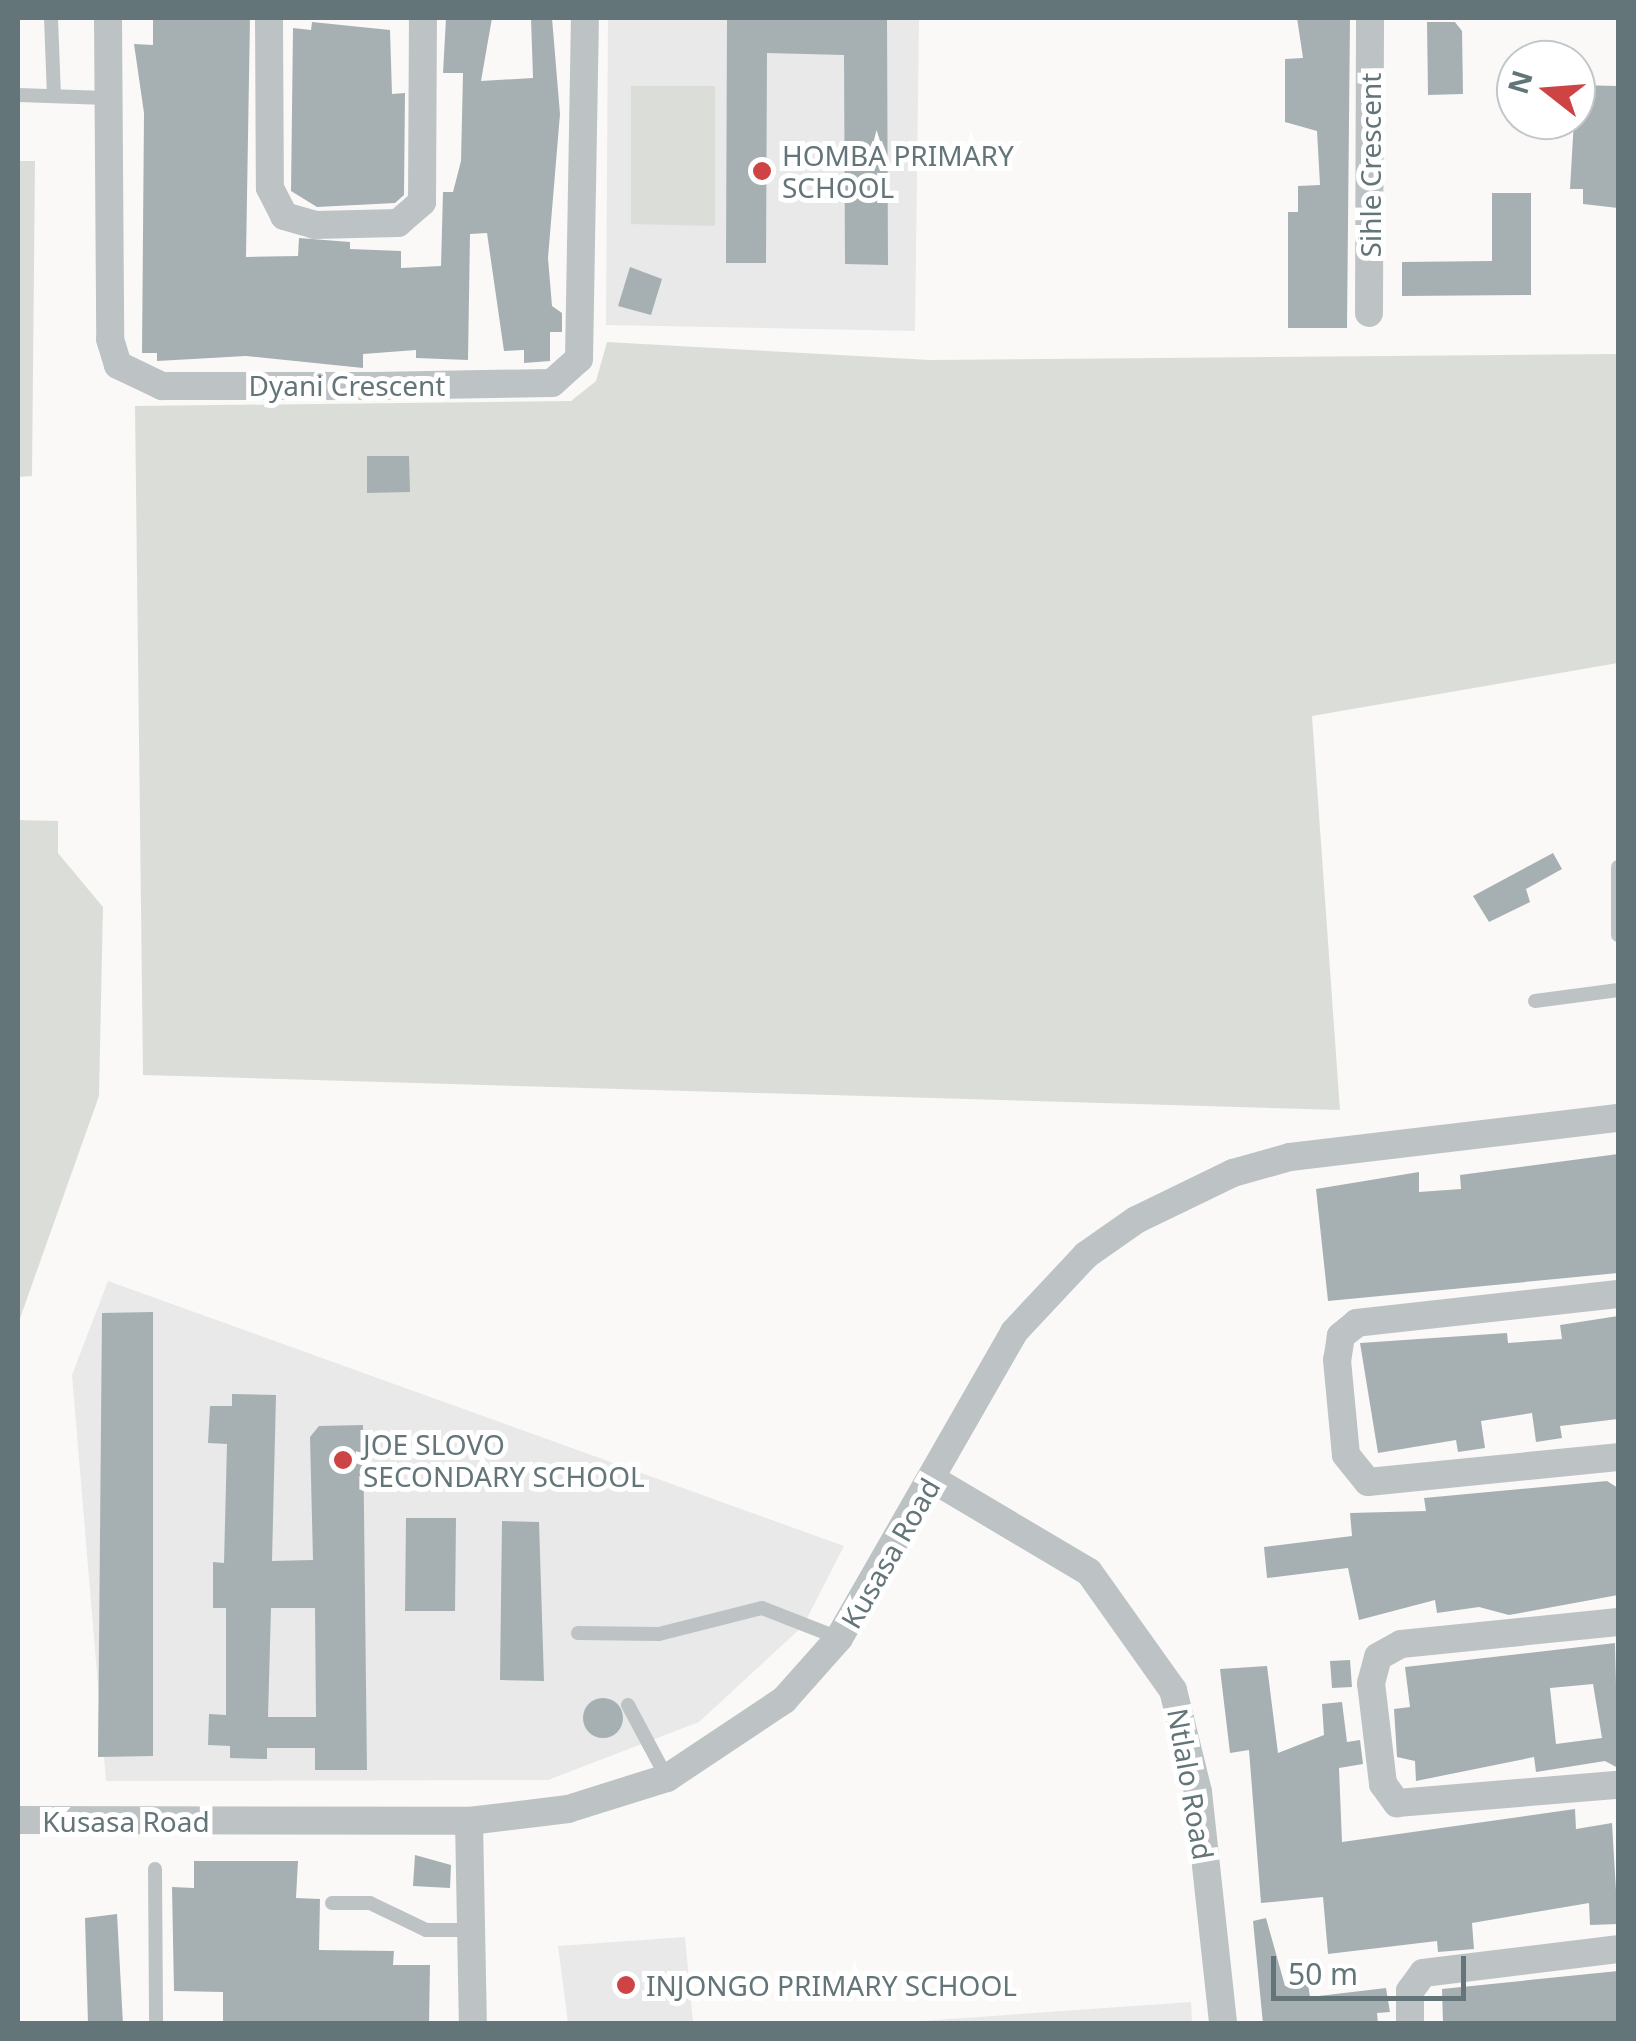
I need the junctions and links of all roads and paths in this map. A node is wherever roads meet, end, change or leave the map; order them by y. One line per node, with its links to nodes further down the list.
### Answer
1 (51, 18): 8 (lane)
2 (108, 18): 9 (street, Dyani Crescent)
3 (269, 18): 4 (street)
4 (423, 18)
5 (585, 18): 9 (street, Dyani Crescent)
6 (1370, 18): 10 (street, Sihle Crescent)
7 (18, 95): 8 (lane)
8 (54, 96): 9 (lane)
9 (108, 98)
10 (1369, 313)
11 (1618, 868): 12 (lane)
12 (1618, 935)
13 (1618, 990): 14 (lane)
14 (1535, 1002)
15 (1618, 1118): 18 (street, Kusasa Road)
16 (1618, 1294): 17 (street)
17 (1618, 1457)
18 (934, 1480): 21 (street, Kusasa Road); 33 (street, Ntlalo Road)
19 (1618, 1622): 24 (street)
20 (578, 1634): 21 (lane)
21 (840, 1638): 23 (street, Kusasa Road)
22 (628, 1705): 23 (lane)
23 (668, 1778): 26 (street, Kusasa Road)
24 (1618, 1785)
25 (18, 1820): 26 (street, Kusasa Road)
26 (469, 1822): 29 (street)
27 (155, 1869): 31 (lane)
28 (332, 1904): 29 (lane)
29 (471, 1930): 32 (street)
30 (1618, 1950): 34 (street)
31 (156, 2024)
32 (473, 2024)
33 (1223, 2024)
34 (1410, 2024)

